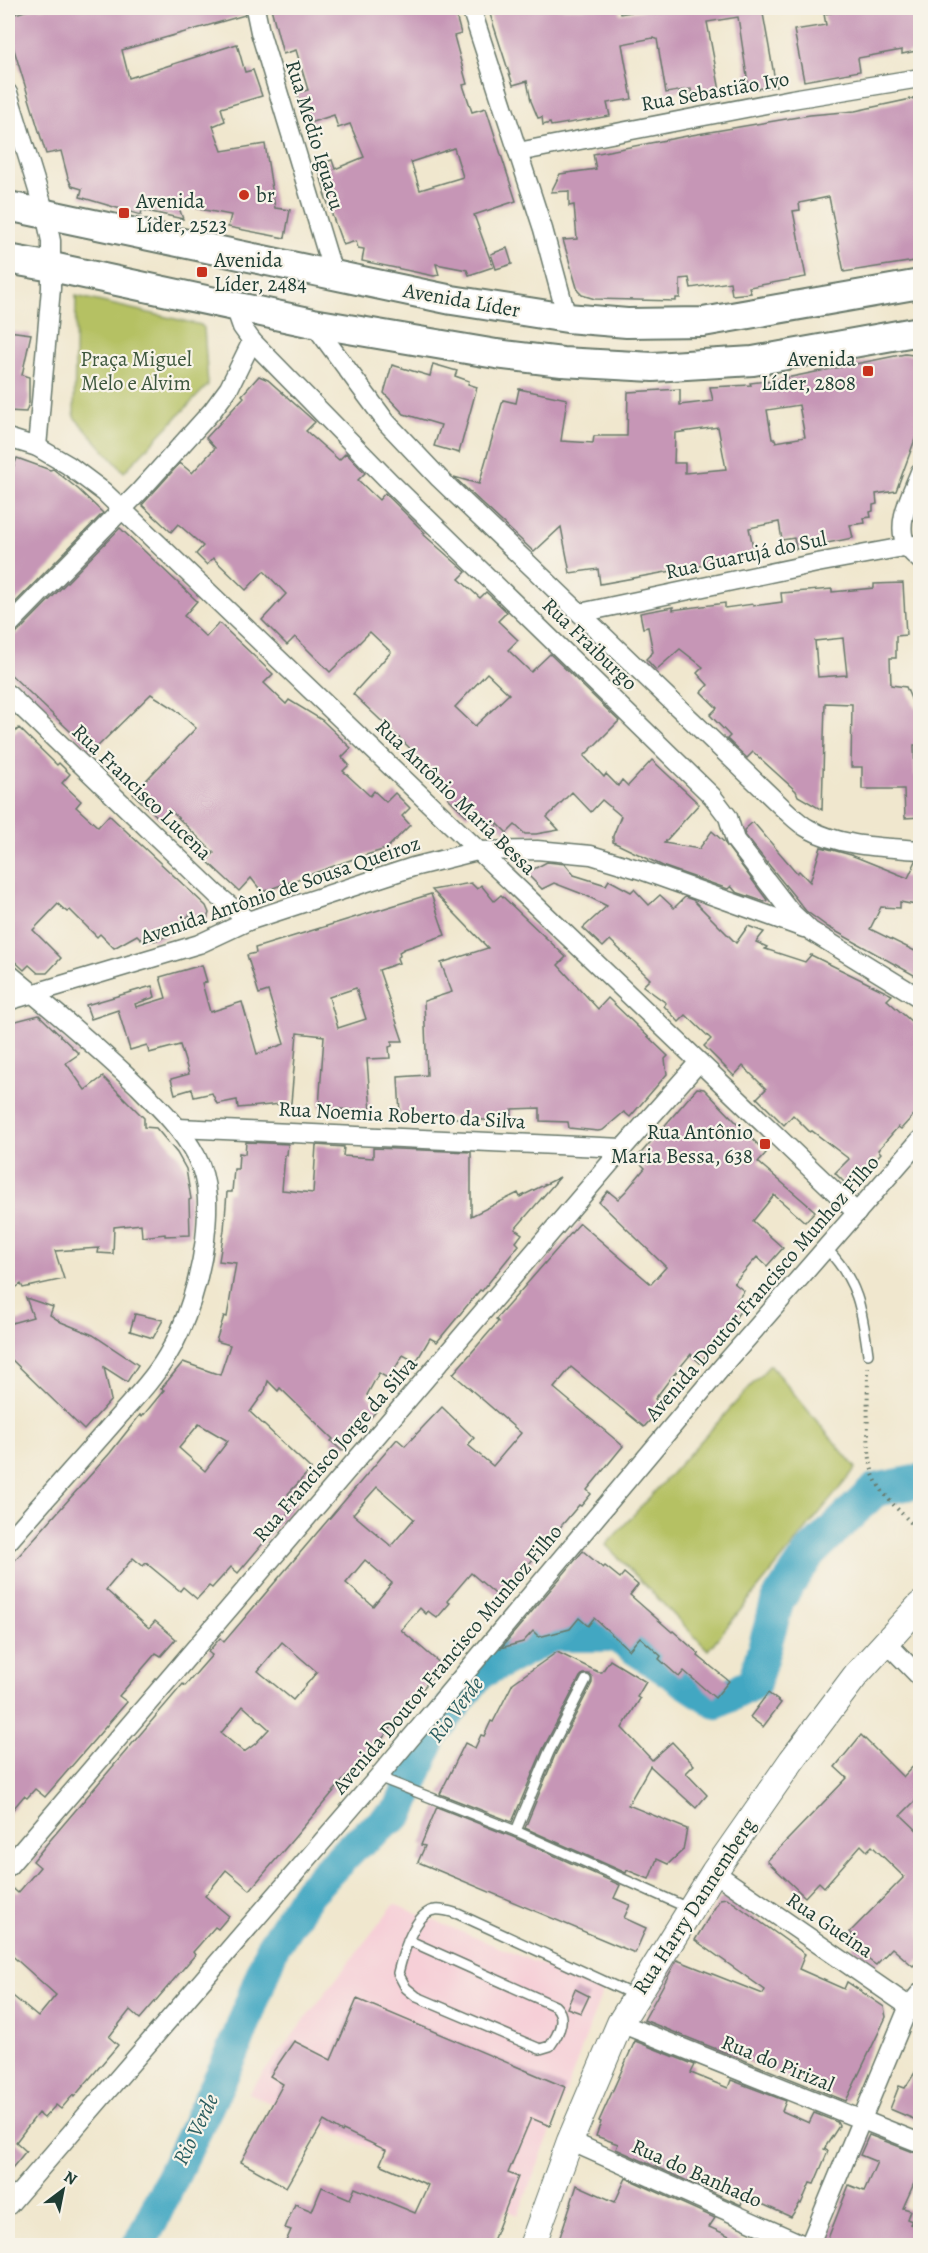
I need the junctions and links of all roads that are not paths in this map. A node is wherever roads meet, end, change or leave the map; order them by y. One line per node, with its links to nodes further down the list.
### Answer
1 (255, 8): 10 (street, Rua Medio Iguacu)
2 (471, 8): 5 (street)
3 (921, 78): 5 (street, Rua Sebastião Ivo)
4 (8, 93): 7 (street)
5 (518, 152): 13 (street)
6 (8, 206): 7 (main road, Avenida Líder)
7 (45, 213): 9 (street); 10 (main road, Avenida Líder)
8 (8, 259): 9 (main road)
9 (52, 267): 12 (main road); 18 (street)
10 (334, 276): 13 (main road, Avenida Líder)
11 (921, 284): 13 (main road, Avenida Líder)
12 (235, 307): 14 (main road); 16 (street, Rua Fraiburgo)
13 (567, 318)
14 (313, 323): 15 (main road); 23 (street, Rua Fraiburgo)
15 (921, 332)
16 (252, 341): 20 (street); 29 (street, Rua Fraiburgo)
17 (8, 438): 18 (street, Rua Antônio Maria Bessa)
18 (37, 447): 20 (street, Rua Antônio Maria Bessa)
19 (921, 472): 21 (street)
20 (122, 509): 24 (street); 27 (street, Rua Antônio Maria Bessa)
21 (914, 545): 22 (street); 23 (street, Rua Guarujá do Sul)
22 (921, 560)
23 (580, 613): 26 (street, Rua Fraiburgo)
24 (8, 627)
25 (8, 694): 28 (street, Rua Francisco Lucena)
26 (921, 850)
27 (477, 851): 28 (street, Avenida Antônio de Sousa Queiroz); 29 (street, Avenida Antônio de Sousa Queiroz); 34 (street, Rua Antônio Maria Bessa)
28 (248, 921): 31 (street, Avenida Antônio de Sousa Queiroz)
29 (811, 931): 32 (street, Rua Fraiburgo)
30 (8, 973): 31 (street)
31 (33, 993): 33 (street, Avenida Antônio de Sousa Queiroz); 35 (street)
32 (921, 998)
33 (8, 1001)
34 (699, 1062): 37 (street, Rua Francisco Jorge da Silva); 38 (street, Rua Antônio Maria Bessa)
35 (178, 1128): 37 (street, Rua Noemia Roberto da Silva); 41 (street)
36 (921, 1140): 38 (street, Avenida Doutor Francisco Munhoz Filho)
37 (623, 1148): 48 (street, Rua Francisco Jorge da Silva)
38 (857, 1213): 39 (street, Avenida Doutor Francisco Munhoz Filho)
39 (826, 1248): 40 (lane); 46 (street, Avenida Doutor Francisco Munhoz Filho)
40 (868, 1354)
41 (8, 1542)
42 (921, 1605): 43 (main road, Rua Harry Dannemberg)
43 (886, 1642): 44 (street); 49 (main road, Rua Harry Dannemberg)
44 (921, 1677)
45 (586, 1680): 47 (lane)
46 (378, 1777): 47 (lane); 58 (street, Avenida Doutor Francisco Munhoz Filho)
47 (516, 1831): 50 (lane)
48 (8, 1867)
49 (714, 1872): 50 (main road, Rua Harry Dannemberg); 53 (street, Rua Gueina)
50 (690, 1909): 52 (main road, Rua Harry Dannemberg)
51 (408, 1940): 51 (lane); 52 (lane)
52 (636, 1996): 54 (main road, Rua Harry Dannemberg)
53 (917, 2004): 55 (street)
54 (620, 2023): 55 (street, Rua do Pirizal); 56 (main road, Rua Harry Dannemberg)
55 (862, 2121): 57 (street, Rua do Pirizal); 60 (street)
56 (570, 2141): 59 (main road, Rua Harry Dannemberg); 60 (street, Rua do Banhado)
57 (921, 2143)
58 (8, 2206)
59 (532, 2246)
60 (808, 2246)

